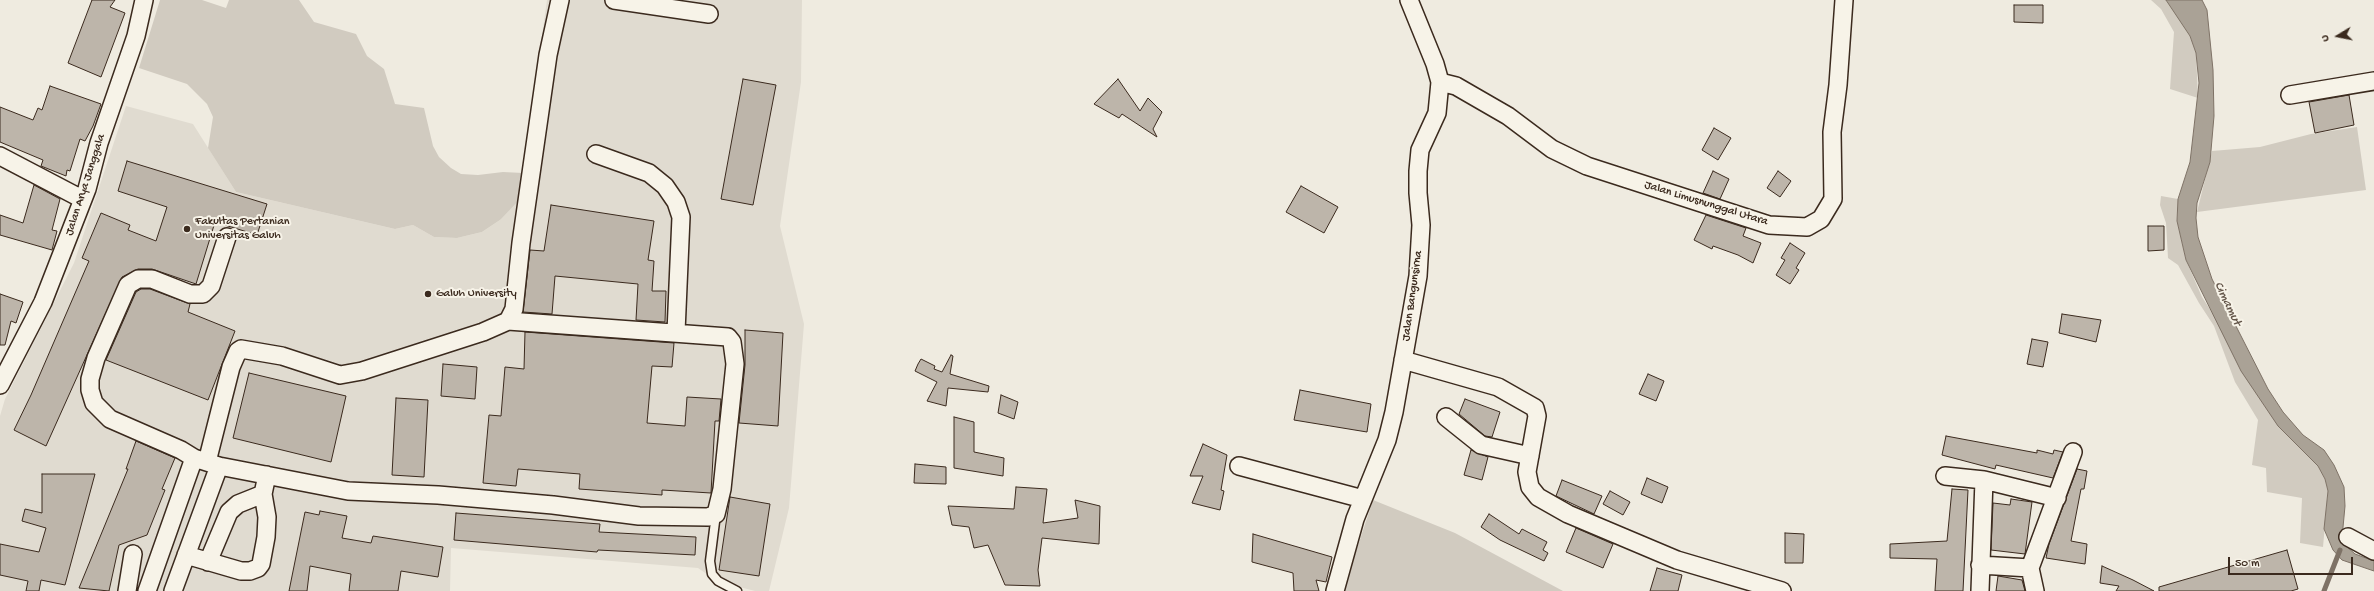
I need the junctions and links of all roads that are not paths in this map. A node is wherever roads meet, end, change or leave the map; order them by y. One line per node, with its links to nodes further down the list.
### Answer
1 (144, 0): 12 (street, Jalan Arya Janggala)
2 (560, 0): 14 (street)
3 (614, 0): 6 (street)
4 (1409, 0): 8 (street, Jalan Bangunsirna)
5 (1844, 0): 8 (street, Jalan Limusnunggal Utara)
6 (709, 14)
7 (2374, 81): 9 (street)
8 (1440, 82): 16 (street, Jalan Bangunsirna)
9 (2290, 95)
10 (596, 154): 15 (street)
11 (0, 156): 12 (street)
12 (82, 199): 17 (street, Jalan Arya Janggala)
13 (227, 237): 21 (street)
14 (508, 321): 15 (street); 21 (street)
15 (676, 332): 29 (street)
16 (1403, 360): 20 (street); 28 (street, Jalan Bangunsirna)
17 (0, 385)
18 (1446, 417): 20 (street)
19 (2073, 452): 27 (street)
20 (1530, 456): 42 (street)
21 (207, 462): 23 (street); 33 (street); 38 (street)
22 (1238, 466): 28 (street)
23 (267, 475): 26 (street); 29 (street)
24 (1945, 476): 25 (street)
25 (1984, 480): 27 (street); 35 (street)
26 (263, 494): 34 (street); 34 (street)
27 (2057, 498): 36 (street)
28 (1363, 499): 41 (street, Jalan Bangunsirna)
29 (716, 514): 40 (lane)
30 (2348, 537): 31 (street)
31 (2374, 551)
32 (133, 554): 37 (street)
33 (186, 555): 34 (street); 39 (street)
34 (208, 562)
35 (1980, 564): 36 (street); 43 (street)
36 (2030, 568): 44 (street)
37 (127, 591)
38 (147, 591)
39 (173, 591)
40 (737, 591)
41 (1335, 591)
42 (1782, 591)
43 (1980, 591)
44 (2036, 591)

